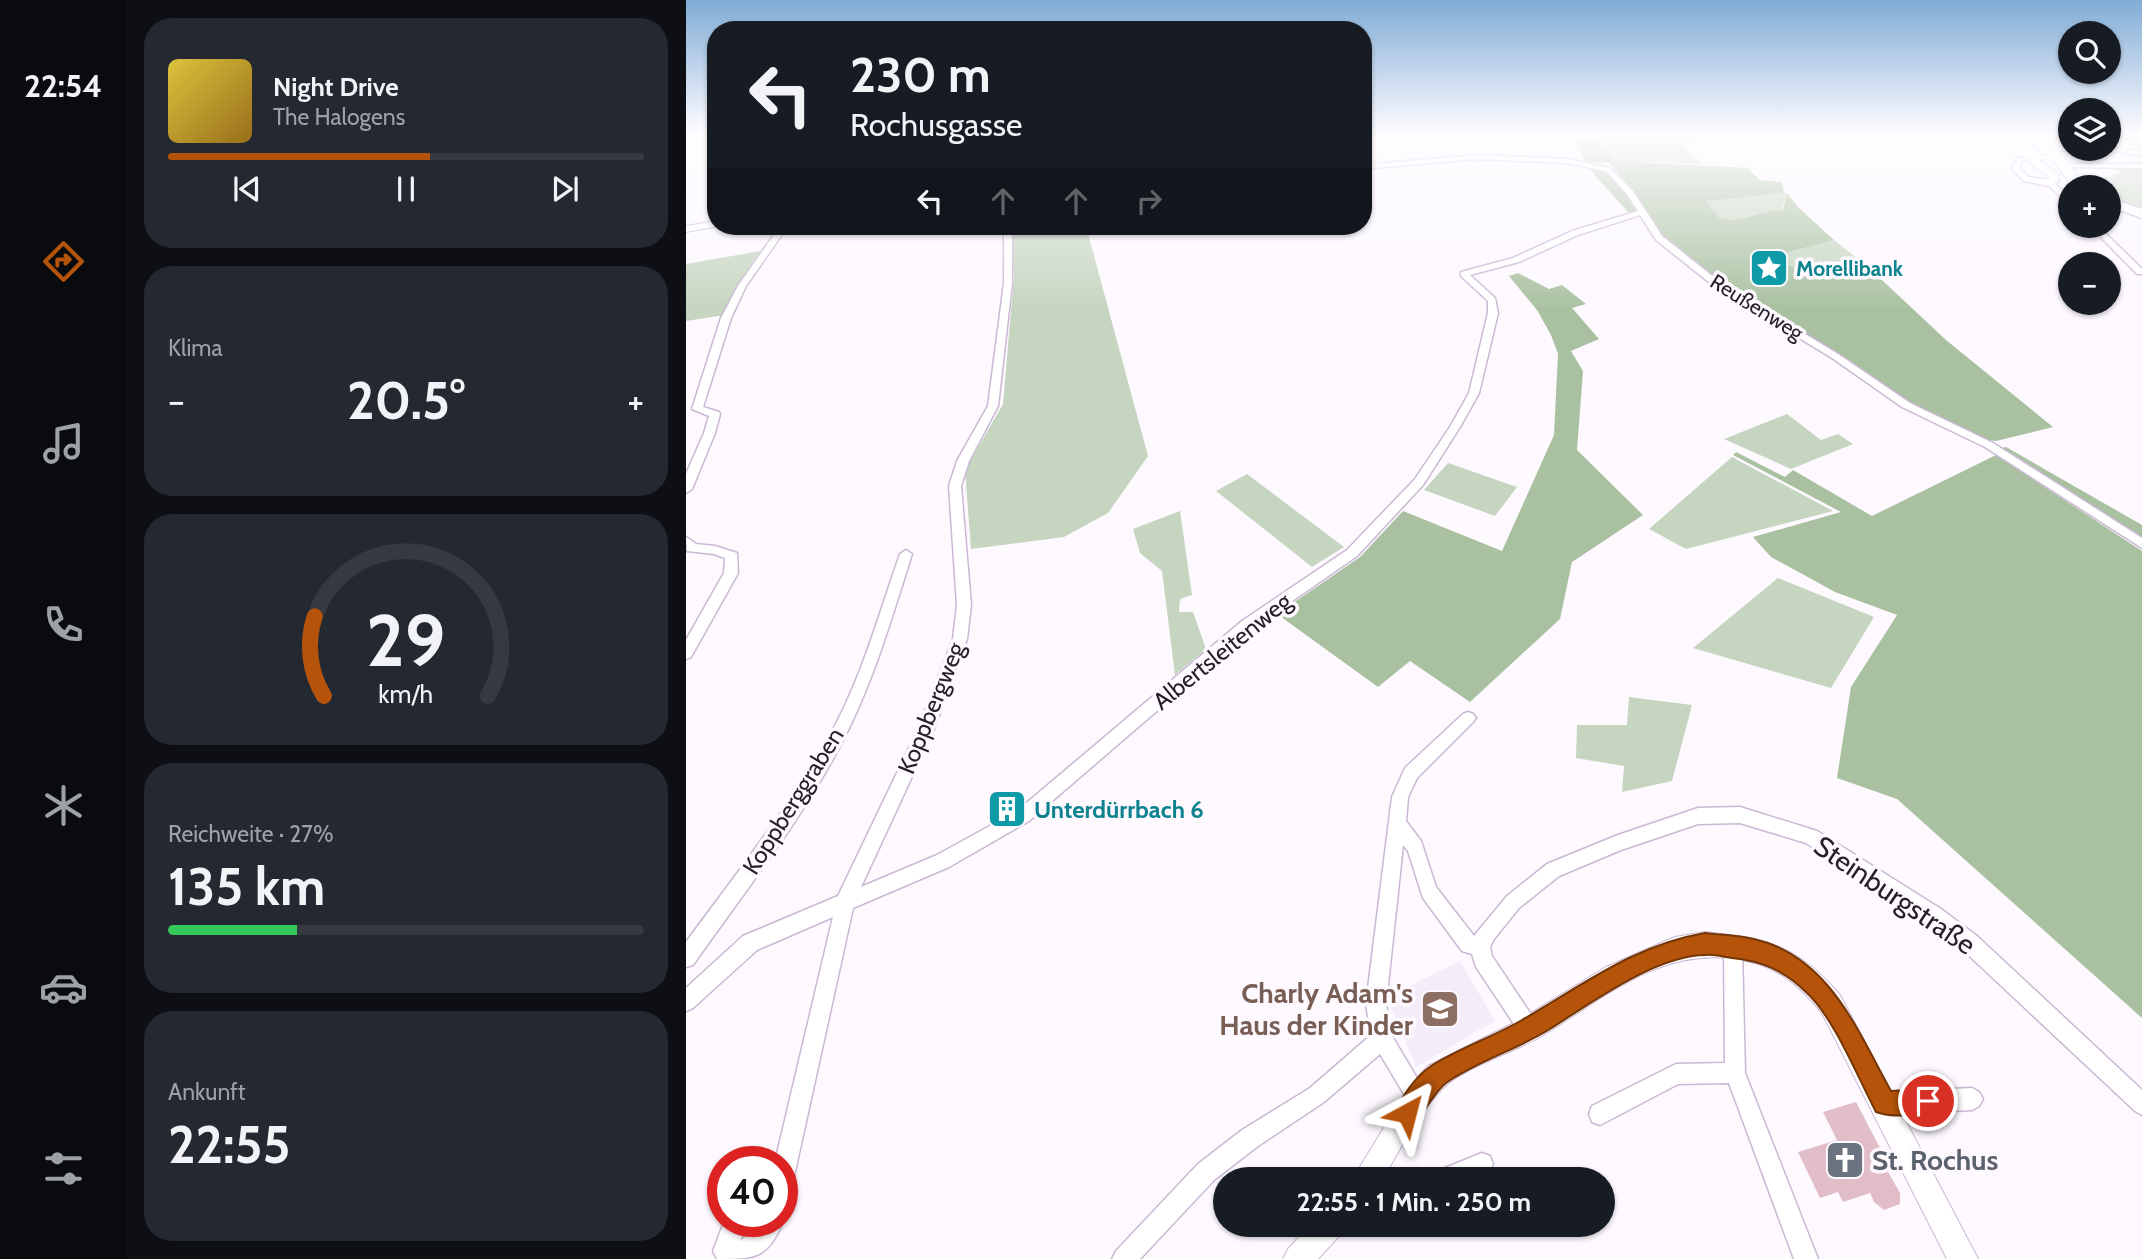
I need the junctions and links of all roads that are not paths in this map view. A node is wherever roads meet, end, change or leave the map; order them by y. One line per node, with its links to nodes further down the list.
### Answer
1 (1629, 192): 3 (street, Reußenweg)
2 (2121, 206): 4 (highway)
3 (1642, 212): 14 (street, Reußenweg); 19 (street, Albertsleitenweg)
4 (2142, 214)
5 (707, 226): 6 (street)
6 (686, 229)
7 (778, 235): 11 (street)
8 (1008, 235): 19 (street, Koppbergweg)
9 (2106, 238): 10 (street)
10 (2140, 272)
11 (692, 411): 12 (street)
12 (686, 489)
13 (686, 541): 16 (street)
14 (2142, 544)
15 (906, 554): 22 (street, Koppberggraben)
16 (686, 653)
17 (1468, 718): 18 (street)
18 (1397, 823): 20 (street); 25 (street)
19 (846, 900): 23 (street, Albertsleitenweg); 32 (street, Koppbergweg)
20 (1480, 946): 24 (street); 30 (street, Steinburgstraße)
21 (1733, 948): 24 (street); 26 (street); 29 (street)
22 (686, 958)
23 (686, 1001)
24 (1529, 1029): 27 (street)
25 (1382, 1039): 27 (street); 39 (street)
26 (1735, 1073): 31 (street); 41 (street)
27 (1417, 1097): 34 (street)
28 (1972, 1099): 29 (street)
29 (1884, 1103): 42 (street)
30 (2142, 1104)
31 (1600, 1114)
32 (790, 1146)
33 (1482, 1164): 35 (street)
34 (1374, 1167)
35 (1475, 1167)
36 (729, 1237): 37 (street)
37 (764, 1237)
38 (1318, 1237): 40 (street)
39 (1124, 1259)
40 (1298, 1259)
41 (1805, 1259)
42 (1963, 1259)

